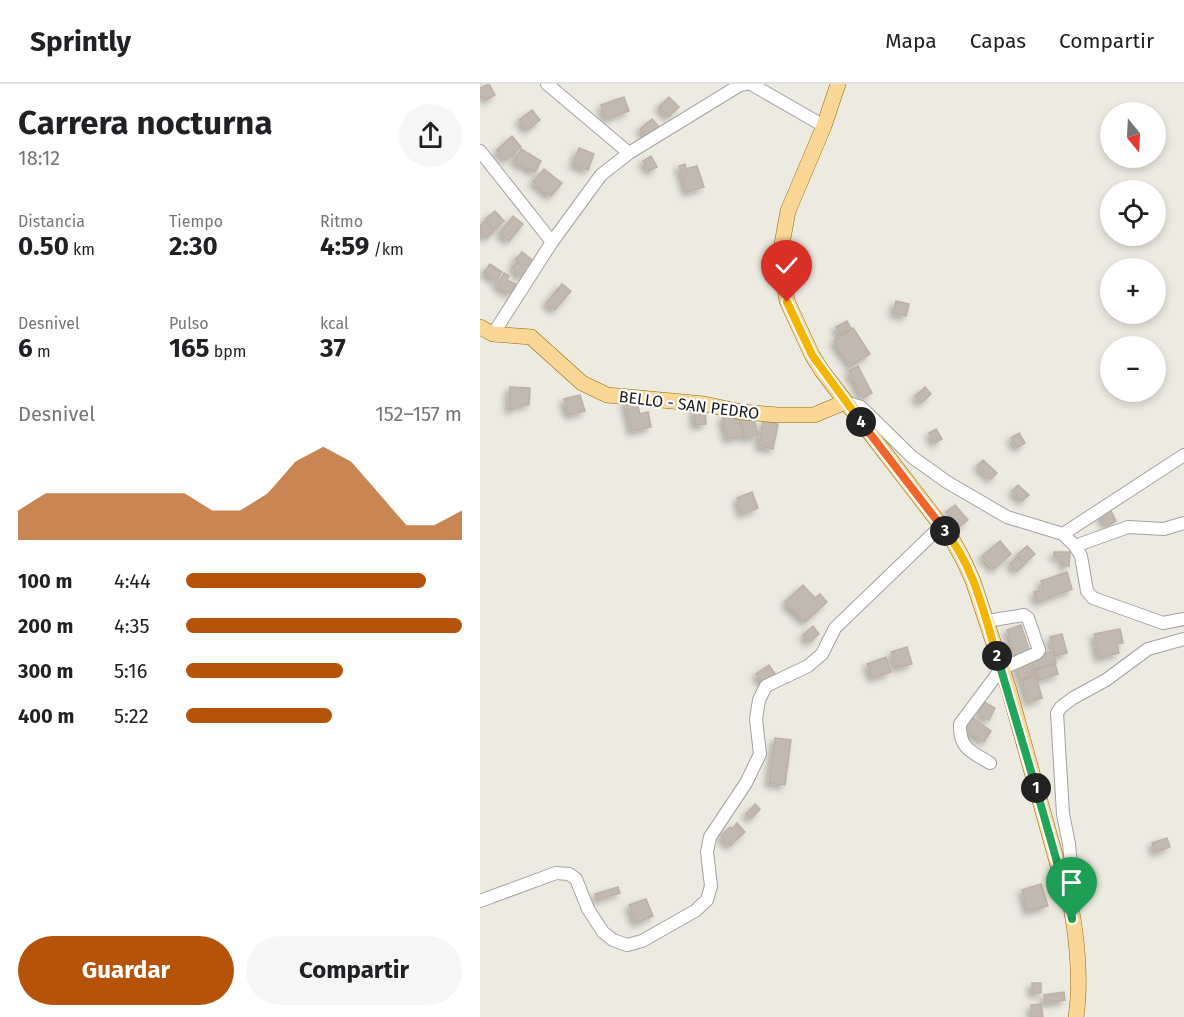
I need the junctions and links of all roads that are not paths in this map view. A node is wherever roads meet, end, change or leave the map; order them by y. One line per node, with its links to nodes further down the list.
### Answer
1 (547, 84): 7 (street)
2 (746, 84): 7 (street)
3 (751, 84): 5 (street)
4 (838, 84): 5 (main road)
5 (824, 126): 10 (main road)
6 (480, 151): 8 (street)
7 (629, 153): 8 (street)
8 (552, 242): 9 (street)
9 (487, 331): 10 (main road, BELLO - SAN PEDRO)
10 (845, 402): 13 (main road); 14 (street)
11 (1184, 455): 14 (street)
12 (1184, 523): 15 (street)
13 (941, 526): 17 (main road); 22 (street)
14 (1063, 534): 15 (street)
15 (1075, 546): 16 (street)
16 (1184, 619)
17 (987, 621): 19 (main road); 19 (street)
18 (1184, 639): 21 (street)
19 (1001, 669): 20 (street); 21 (main road)
20 (990, 763)
21 (1068, 889): 23 (main road)
22 (480, 900)
23 (1076, 1017)

